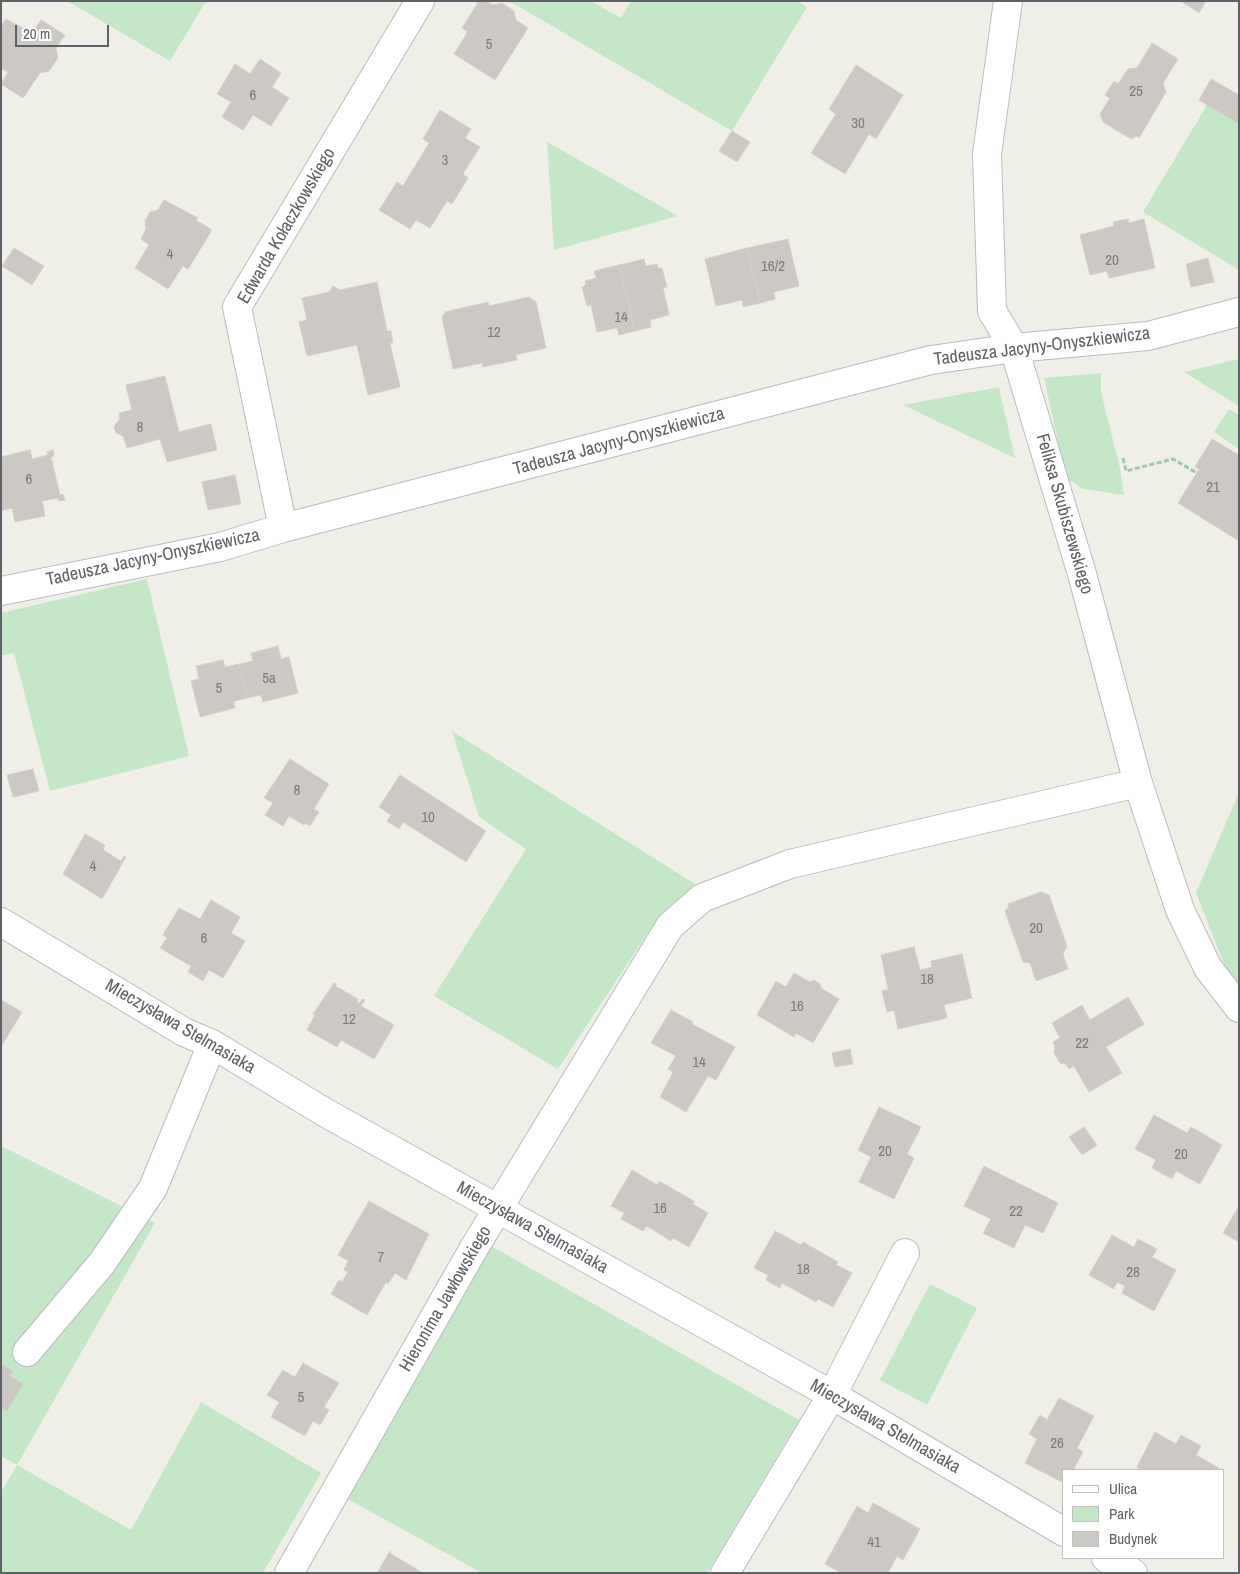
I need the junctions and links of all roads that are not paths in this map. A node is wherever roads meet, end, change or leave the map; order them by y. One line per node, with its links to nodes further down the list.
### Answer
1 (420, 1): 5 (street, Edwarda Kołaczkowskiego)
2 (1008, 1): 4 (street, Feliksa Skubiszewskiego)
3 (1239, 312): 4 (street, Tadeusza Jacyny-Onyszkiewicza)
4 (1014, 348): 5 (street, Tadeusza Jacyny-Onyszkiewicza); 7 (street, Feliksa Skubiszewskiego)
5 (283, 528): 6 (street, Tadeusza Jacyny-Onyszkiewicza)
6 (1, 591)
7 (1138, 782): 9 (street, Feliksa Skubiszewskiego); 11 (street, Hieronima Jawłowskiego)
8 (1, 922): 10 (street, Mieczysława Stelmasiaka)
9 (1239, 1008)
10 (212, 1044): 11 (street, Mieczysława Stelmasiaka); 13 (street)
11 (499, 1210): 14 (street, Mieczysława Stelmasiaka); 17 (street, Hieronima Jawłowskiego)
12 (905, 1253): 14 (street)
13 (27, 1352)
14 (832, 1395): 15 (street, Mieczysława Stelmasiaka); 18 (street)
15 (1062, 1531)
16 (1106, 1563): 19 (street)
17 (288, 1573)
18 (726, 1573)
19 (1133, 1573)

